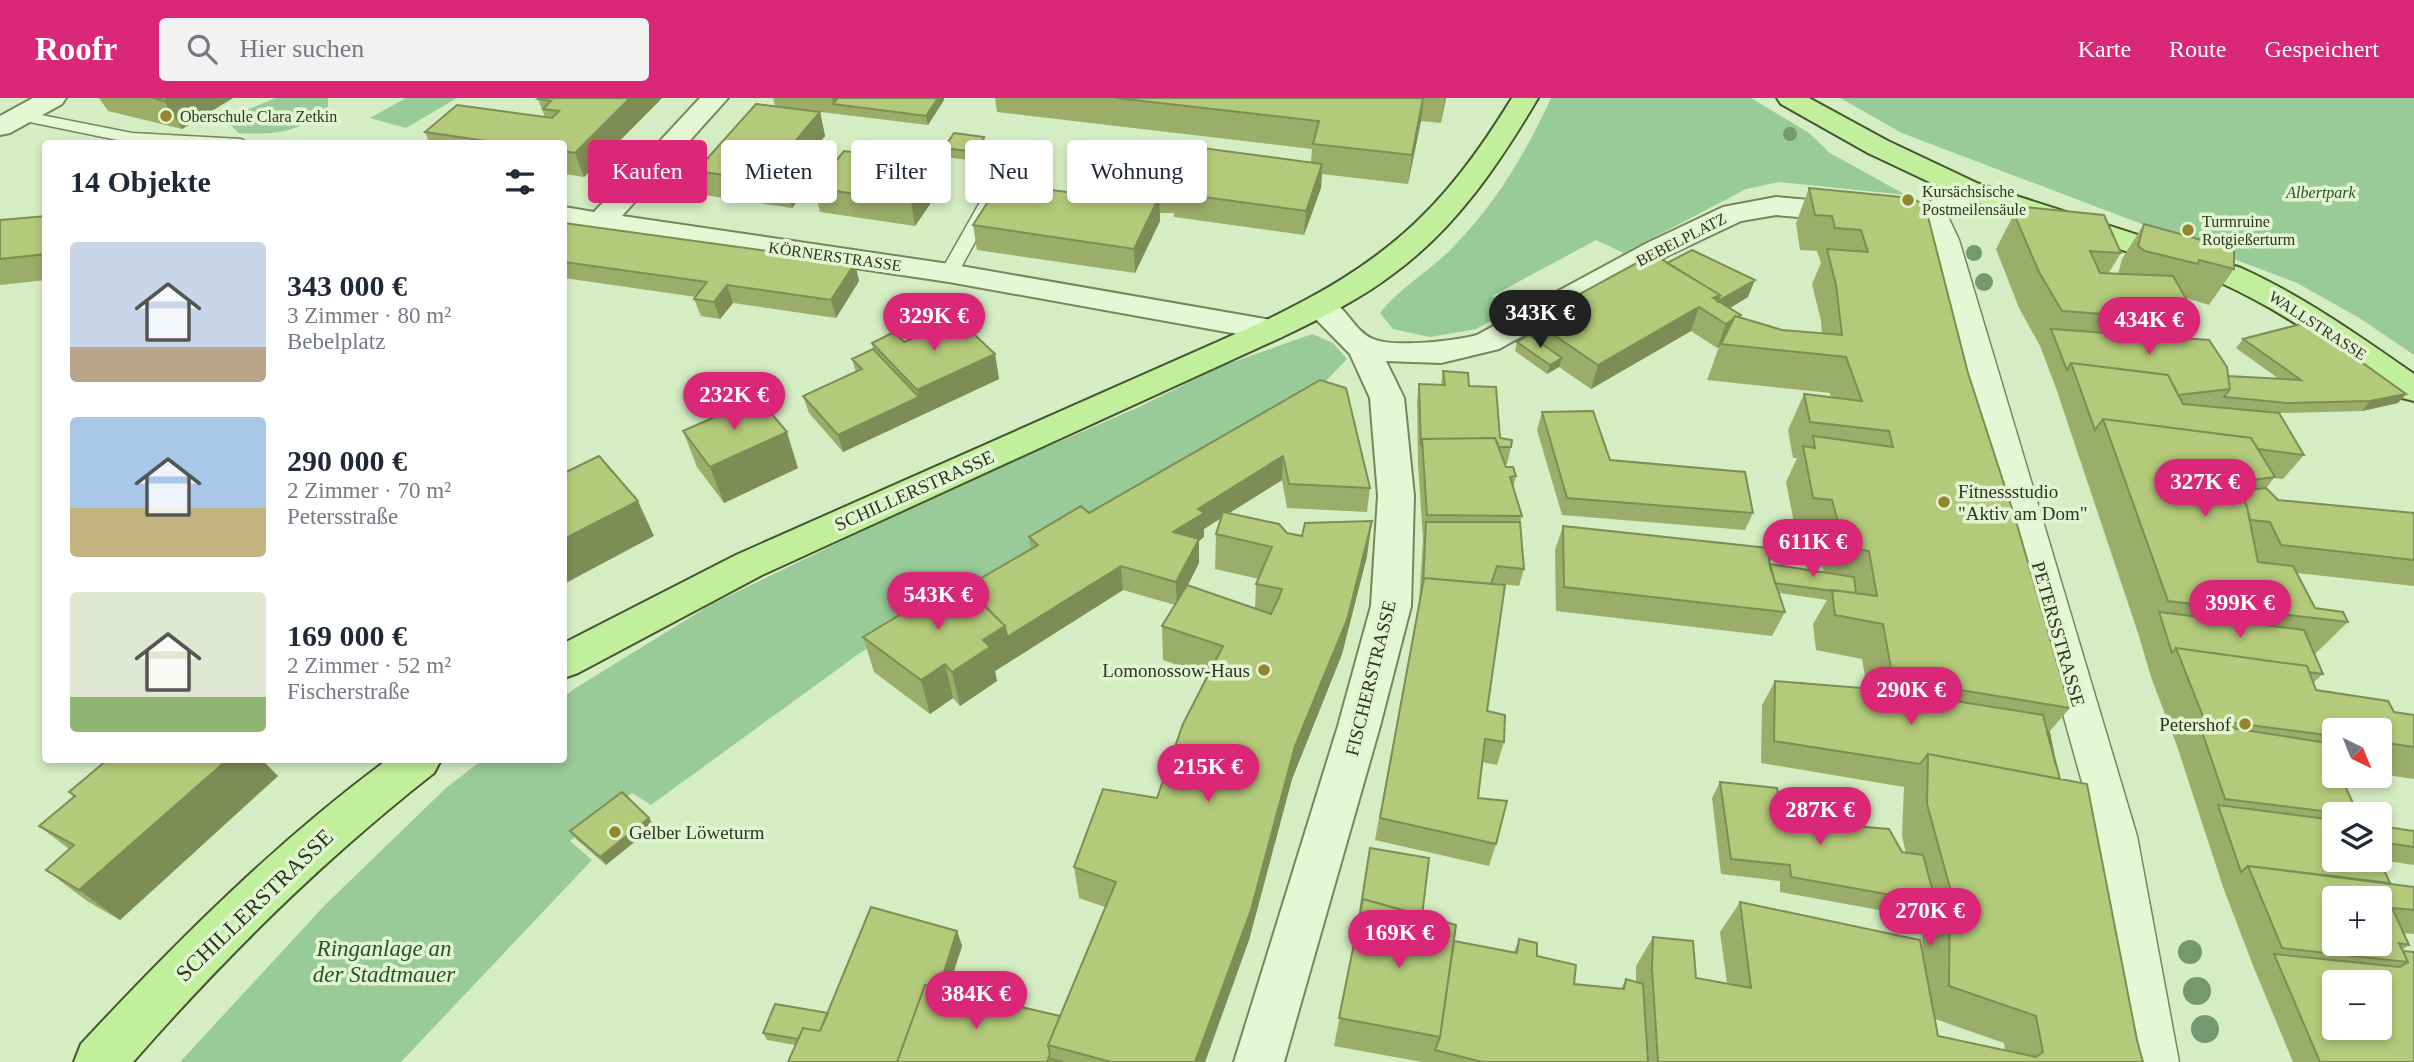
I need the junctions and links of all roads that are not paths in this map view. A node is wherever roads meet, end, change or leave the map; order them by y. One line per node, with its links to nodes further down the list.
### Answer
1 (53, 98): 5 (street)
2 (715, 98): 11 (street)
3 (1525, 98): 13 (main road)
4 (1790, 98): 7 (main road, WALLSTRASSE)
5 (10, 121): 6 (lane)
6 (168, 140)
7 (1969, 190): 9 (street, BEBELPLATZ); 16 (main road, WALLSTRASSE)
8 (988, 203): 12 (lane)
9 (1934, 212): 15 (street, BEBELPLATZ); 21 (street, PETERSSTRASSE)
10 (567, 216): 11 (street, KÖRNERSTRASSE)
11 (600, 222): 12 (street, KÖRNERSTRASSE)
12 (949, 273): 14 (street, KÖRNERSTRASSE)
13 (1319, 306): 14 (main road); 15 (street, FISCHERSTRASSE)
14 (1271, 330): 17 (main road, SCHILLERSTRASSE)
15 (1364, 349): 20 (street, FISCHERSTRASSE)
16 (2414, 390)
17 (567, 660)
18 (415, 763): 19 (main road, SCHILLERSTRASSE)
19 (99, 1062)
20 (1259, 1062)
21 (2156, 1062)

